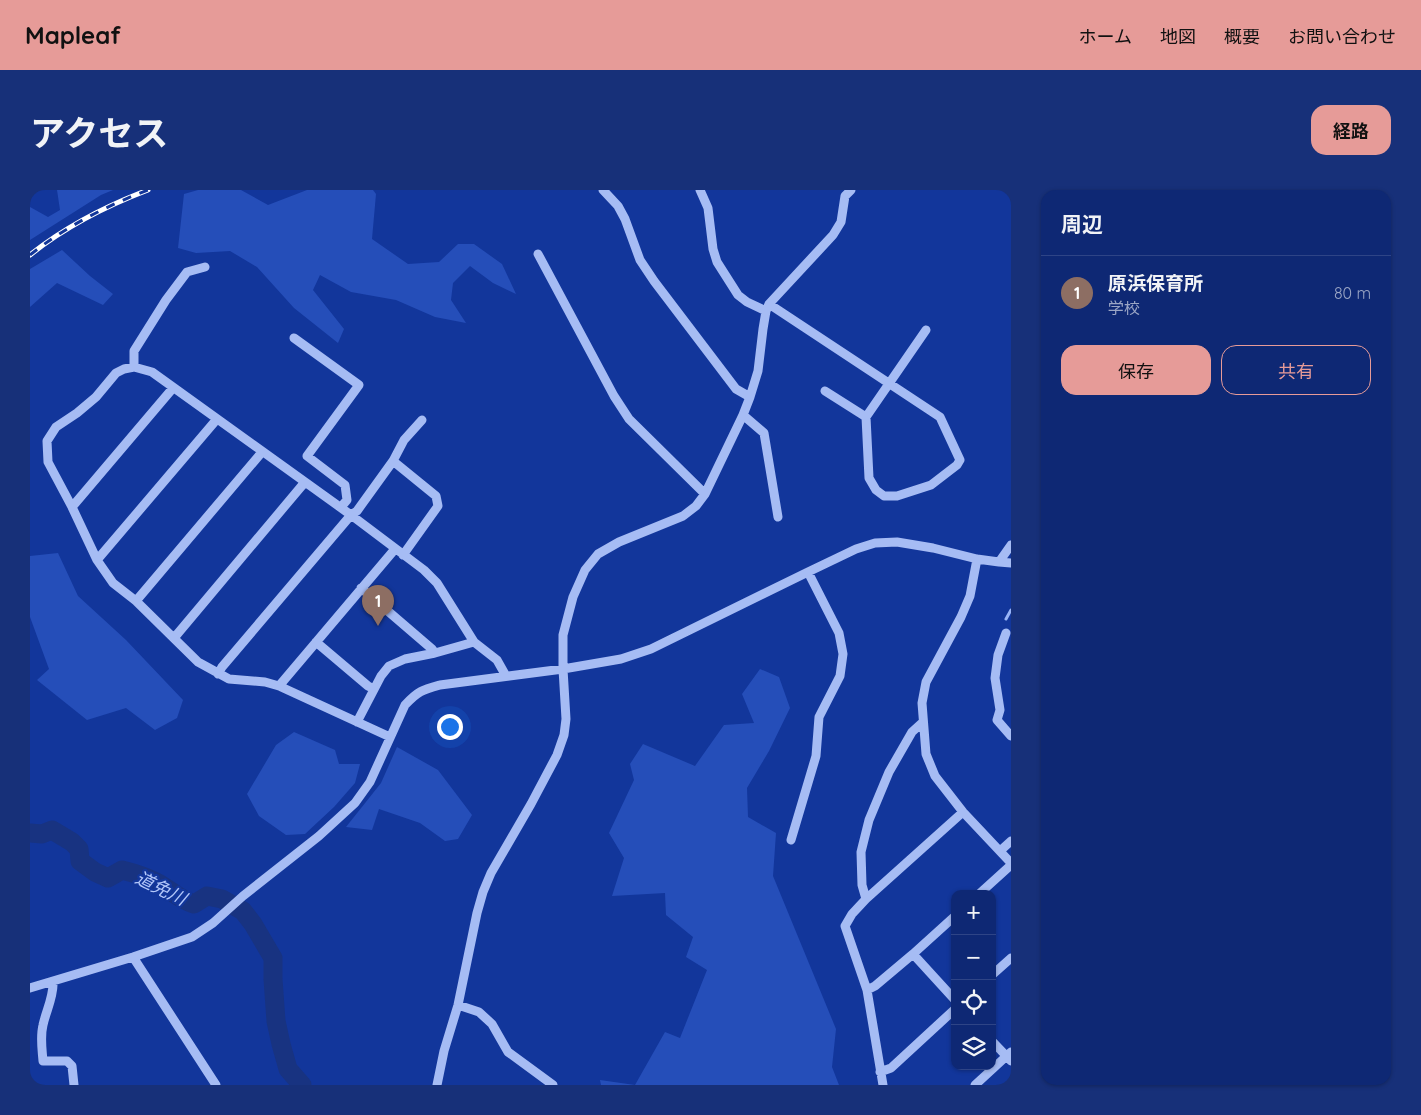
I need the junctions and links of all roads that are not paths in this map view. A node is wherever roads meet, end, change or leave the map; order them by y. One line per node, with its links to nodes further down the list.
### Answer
1 (603, 190): 13 (street)
2 (700, 190): 6 (street)
3 (851, 190): 6 (street)
4 (538, 254): 21 (street)
5 (205, 267): 9 (street)
6 (768, 307): 10 (street); 13 (street)
7 (926, 330): 10 (street)
8 (294, 338): 23 (street)
9 (134, 367): 11 (street); 22 (street)
10 (890, 384): 15 (street); 15 (street)
11 (173, 388): 16 (street); 22 (street)
12 (825, 391): 15 (street)
13 (750, 397): 14 (street)
14 (744, 415): 21 (street); 25 (street)
15 (866, 417)
16 (217, 419): 18 (street); 30 (street)
17 (422, 420): 19 (street)
18 (262, 452): 20 (street); 35 (street)
19 (393, 461): 24 (street); 28 (street)
20 (306, 482): 23 (street); 37 (street)
21 (705, 494): 41 (street)
22 (72, 507): 30 (street)
23 (340, 507): 24 (street)
24 (351, 515): 27 (street); 42 (street)
25 (778, 517)
26 (1011, 545): 31 (street)
27 (395, 549): 28 (street); 34 (street)
28 (403, 555): 39 (street)
29 (977, 559): 31 (street); 33 (street); 47 (street)
30 (97, 560): 35 (street)
31 (999, 562): 32 (street)
32 (1011, 563)
33 (808, 572): 41 (street); 51 (street)
34 (361, 588): 38 (street); 40 (street)
35 (136, 601): 37 (street)
36 (1006, 633): 48 (street)
37 (174, 638): 42 (street)
38 (316, 642): 44 (street); 45 (street)
39 (474, 642): 40 (street); 43 (street)
40 (435, 653): 45 (street)
41 (563, 669): 43 (street); 66 (street)
42 (218, 674): 44 (street)
43 (506, 676): 49 (street)
44 (279, 686): 46 (street)
45 (374, 689): 46 (street)
46 (357, 722): 49 (street)
47 (923, 722): 50 (street); 56 (street)
48 (1011, 736)
49 (390, 737): 59 (street)
50 (963, 812): 53 (street); 56 (street)
51 (791, 840)
52 (1011, 841): 53 (street)
53 (1000, 851): 54 (street)
54 (1011, 864): 55 (street)
55 (983, 890)
56 (866, 899): 64 (street)
57 (951, 920): 58 (street)
58 (913, 954): 64 (street); 65 (street)
59 (133, 958): 62 (street); 72 (street)
60 (1011, 958): 61 (street)
61 (996, 971)
62 (53, 982): 63 (street); 71 (street)
63 (30, 988)
64 (867, 990): 70 (street)
65 (951, 996)
66 (458, 1005): 73 (street); 74 (street)
67 (951, 1013): 70 (street)
68 (996, 1045): 69 (street)
69 (1010, 1057): 76 (street)
70 (880, 1072): 75 (street)
71 (74, 1085)
72 (216, 1085)
73 (437, 1085)
74 (554, 1085)
75 (883, 1085)
76 (975, 1085)

